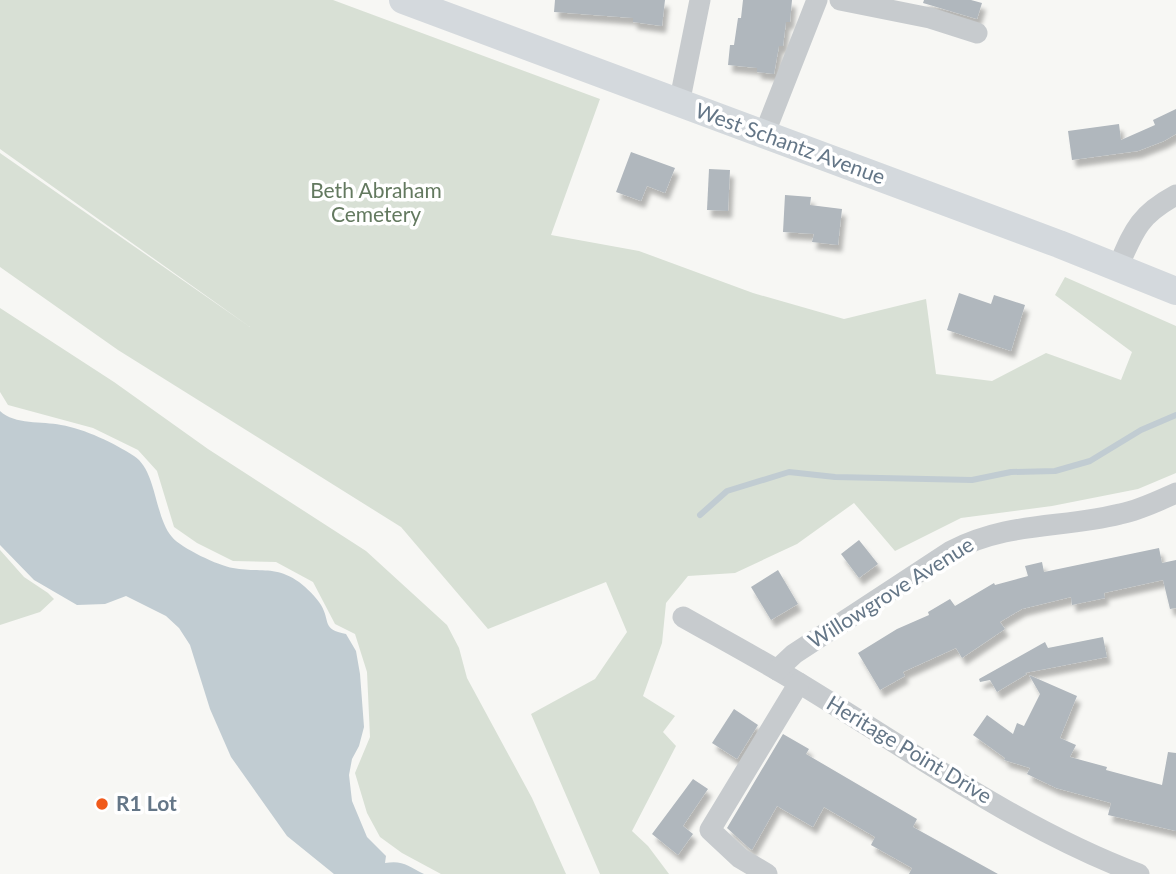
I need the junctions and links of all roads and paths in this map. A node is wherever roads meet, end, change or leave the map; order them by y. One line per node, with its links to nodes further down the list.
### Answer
1 (699, 0): 6 (street)
2 (817, 0): 7 (street)
3 (840, 0): 5 (street)
4 (418, 3): 6 (main road, West Schantz Avenue)
5 (977, 33)
6 (679, 104): 7 (main road, West Schantz Avenue)
7 (764, 135): 9 (main road, West Schantz Avenue)
8 (1176, 195): 9 (street)
9 (1118, 267): 10 (main road, West Schantz Avenue)
10 (1176, 291)
11 (1176, 493): 13 (street, Willowgrove Avenue)
12 (683, 617): 13 (street, Heritage Point Drive)
13 (777, 670): 14 (street, Heritage Point Drive)
14 (799, 683): 15 (street); 16 (street, Heritage Point Drive)
15 (767, 874)
16 (1139, 874)

